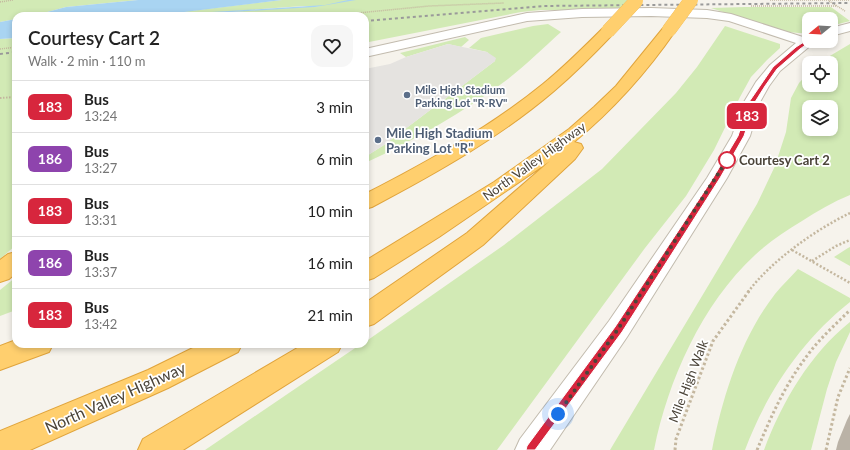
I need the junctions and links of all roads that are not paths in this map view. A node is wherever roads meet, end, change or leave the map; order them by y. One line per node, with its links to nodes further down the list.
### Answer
1 (637, 0): 9 (highway, bridge)
2 (691, 0): 8 (highway, North Valley Highway, bridge)
3 (850, 27): 4 (street)
4 (838, 30)
5 (802, 40): 7 (street)
6 (802, 46): 22 (street)
7 (369, 52)
8 (610, 101): 13 (highway, North Valley Highway); 15 (highway)
9 (526, 105): 10 (highway); 11 (highway)
10 (369, 185)
11 (369, 200)
12 (12, 263): 14 (highway)
13 (369, 270)
14 (0, 273)
15 (369, 314)
16 (28, 348): 19 (highway)
17 (220, 348): 20 (highway, North Valley Highway)
18 (321, 348): 21 (highway)
19 (0, 358)
20 (0, 447)
21 (154, 450)
22 (531, 450)

